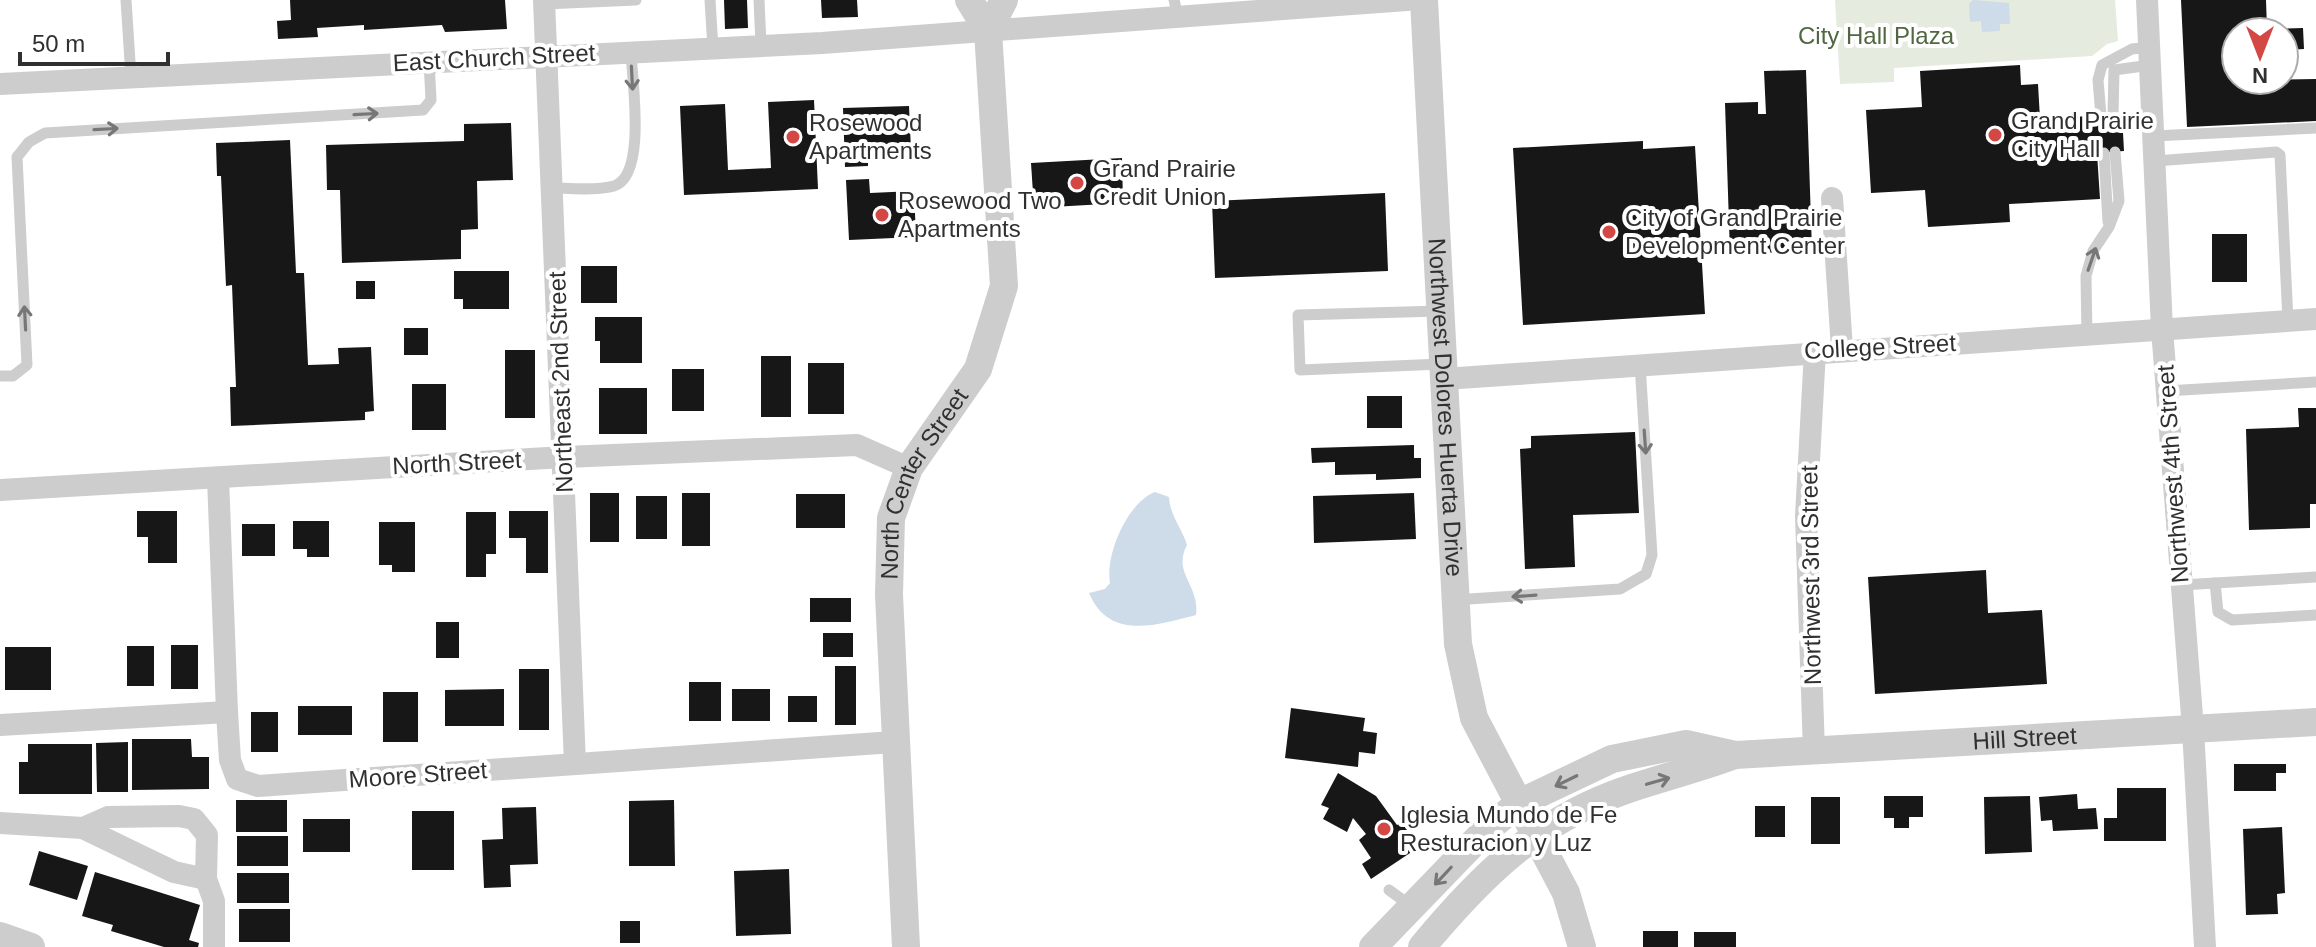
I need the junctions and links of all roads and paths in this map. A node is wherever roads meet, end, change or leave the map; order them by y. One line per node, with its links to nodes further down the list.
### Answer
1 (126, 0): 21 (lane)
2 (636, 0): 11 (lane)
3 (710, 0): 16 (lane)
4 (759, 0): 15 (lane)
5 (969, 0): 14 (street, North Center Street)
6 (1004, 0): 14 (street)
7 (1370, 0): 8 (street, East Church Street); 12 (street, East Church Street)
8 (1407, 0)
9 (1424, 0): 29 (street, Northwest Dolores Huerta Drive)
10 (2147, 0): 19 (street, Northwest 4th Street)
11 (544, 2): 18 (street, Northeast 2nd Street)
12 (1318, 3): 13 (street, East Church Street)
13 (1176, 8): 14 (street, East Church Street)
14 (988, 31): 15 (street, East Church Street); 42 (street, North Center Street)
15 (761, 45): 16 (street, East Church Street)
16 (713, 48): 17 (street, East Church Street)
17 (631, 52): 18 (street, East Church Street); 27 (lane, one-way to 27)
18 (546, 55): 20 (street, East Church Street); 27 (street, Northeast 2nd Street)
19 (2150, 56): 19 (lane); 24 (street, Northwest 4th Street)
20 (429, 61): 21 (street, East Church Street); 38 (lane, one-way to 20)
21 (131, 77): 22 (street, East Church Street)
22 (0, 84)
23 (2316, 128): 24 (lane)
24 (2154, 136): 26 (street, Northwest 4th Street)
25 (2110, 152): 33 (lane, one-way to 25)
26 (2155, 161): 31 (lane); 32 (street, Northwest 4th Street)
27 (552, 188): 41 (street, Northeast 2nd Street)
28 (1832, 198): 34 (street)
29 (1441, 311): 37 (street, Northwest Dolores Huerta Drive); 37 (lane)
30 (2316, 319): 31 (street, College Street)
31 (2288, 321): 32 (street, College Street)
32 (2162, 329): 33 (street, College Street); 40 (street, Northwest 4th Street)
33 (2087, 336): 34 (street, College Street)
34 (1842, 349): 35 (street, College Street)
35 (1815, 351): 36 (street, College Street); 55 (street, Northwest 3rd Street)
36 (1640, 364): 37 (street, College Street); 48 (lane, one-way to 48)
37 (1444, 371): 48 (street, Northwest Dolores Huerta Drive)
38 (0, 376)
39 (2316, 382): 40 (lane)
40 (2166, 391): 47 (street, Northwest 4th Street)
41 (565, 457): 42 (street, North Street); 43 (street, North Street); 57 (street, Northeast 2nd Street)
42 (909, 468): 54 (street, North Center Street)
43 (218, 478): 44 (street, North Street); 50 (street)
44 (0, 490)
45 (2316, 577): 46 (lane)
46 (2215, 583): 47 (lane); 49 (lane)
47 (2181, 585): 53 (street, Northwest 4th Street)
48 (1454, 600): 58 (street, Northwest Dolores Huerta Drive)
49 (2316, 615)
50 (227, 712): 52 (street); 57 (street, Moore Street)
51 (2316, 722): 53 (street, Hill Street)
52 (0, 725)
53 (2193, 729): 55 (street, Hill Street); 72 (street, Northwest 4th Street)
54 (894, 742): 57 (street, Moore Street); 68 (street, North Center Street)
55 (1814, 751): 56 (street, Hill Street)
56 (1735, 755): 58 (street, Hill Street, one-way to 58); 61 (street, Hill Street, one-way to 56)
57 (575, 764)
58 (1519, 803): 61 (street, Northwest Dolores Huerta Drive); 64 (street, Hill Street, one-way to 64)
59 (0, 823): 60 (street)
60 (83, 828): 62 (street); 62 (street)
61 (1536, 834): 70 (street, Hill Street); 71 (street, Northwest Dolores Huerta Drive)
62 (206, 879): 67 (street)
63 (1389, 890): 64 (lane)
64 (1413, 908): 69 (street, Hill Street)
65 (0, 936): 66 (street)
66 (31, 947)
67 (214, 947)
68 (906, 947)
69 (1373, 947)
70 (1422, 947)
71 (1582, 947)
72 (2205, 947)

